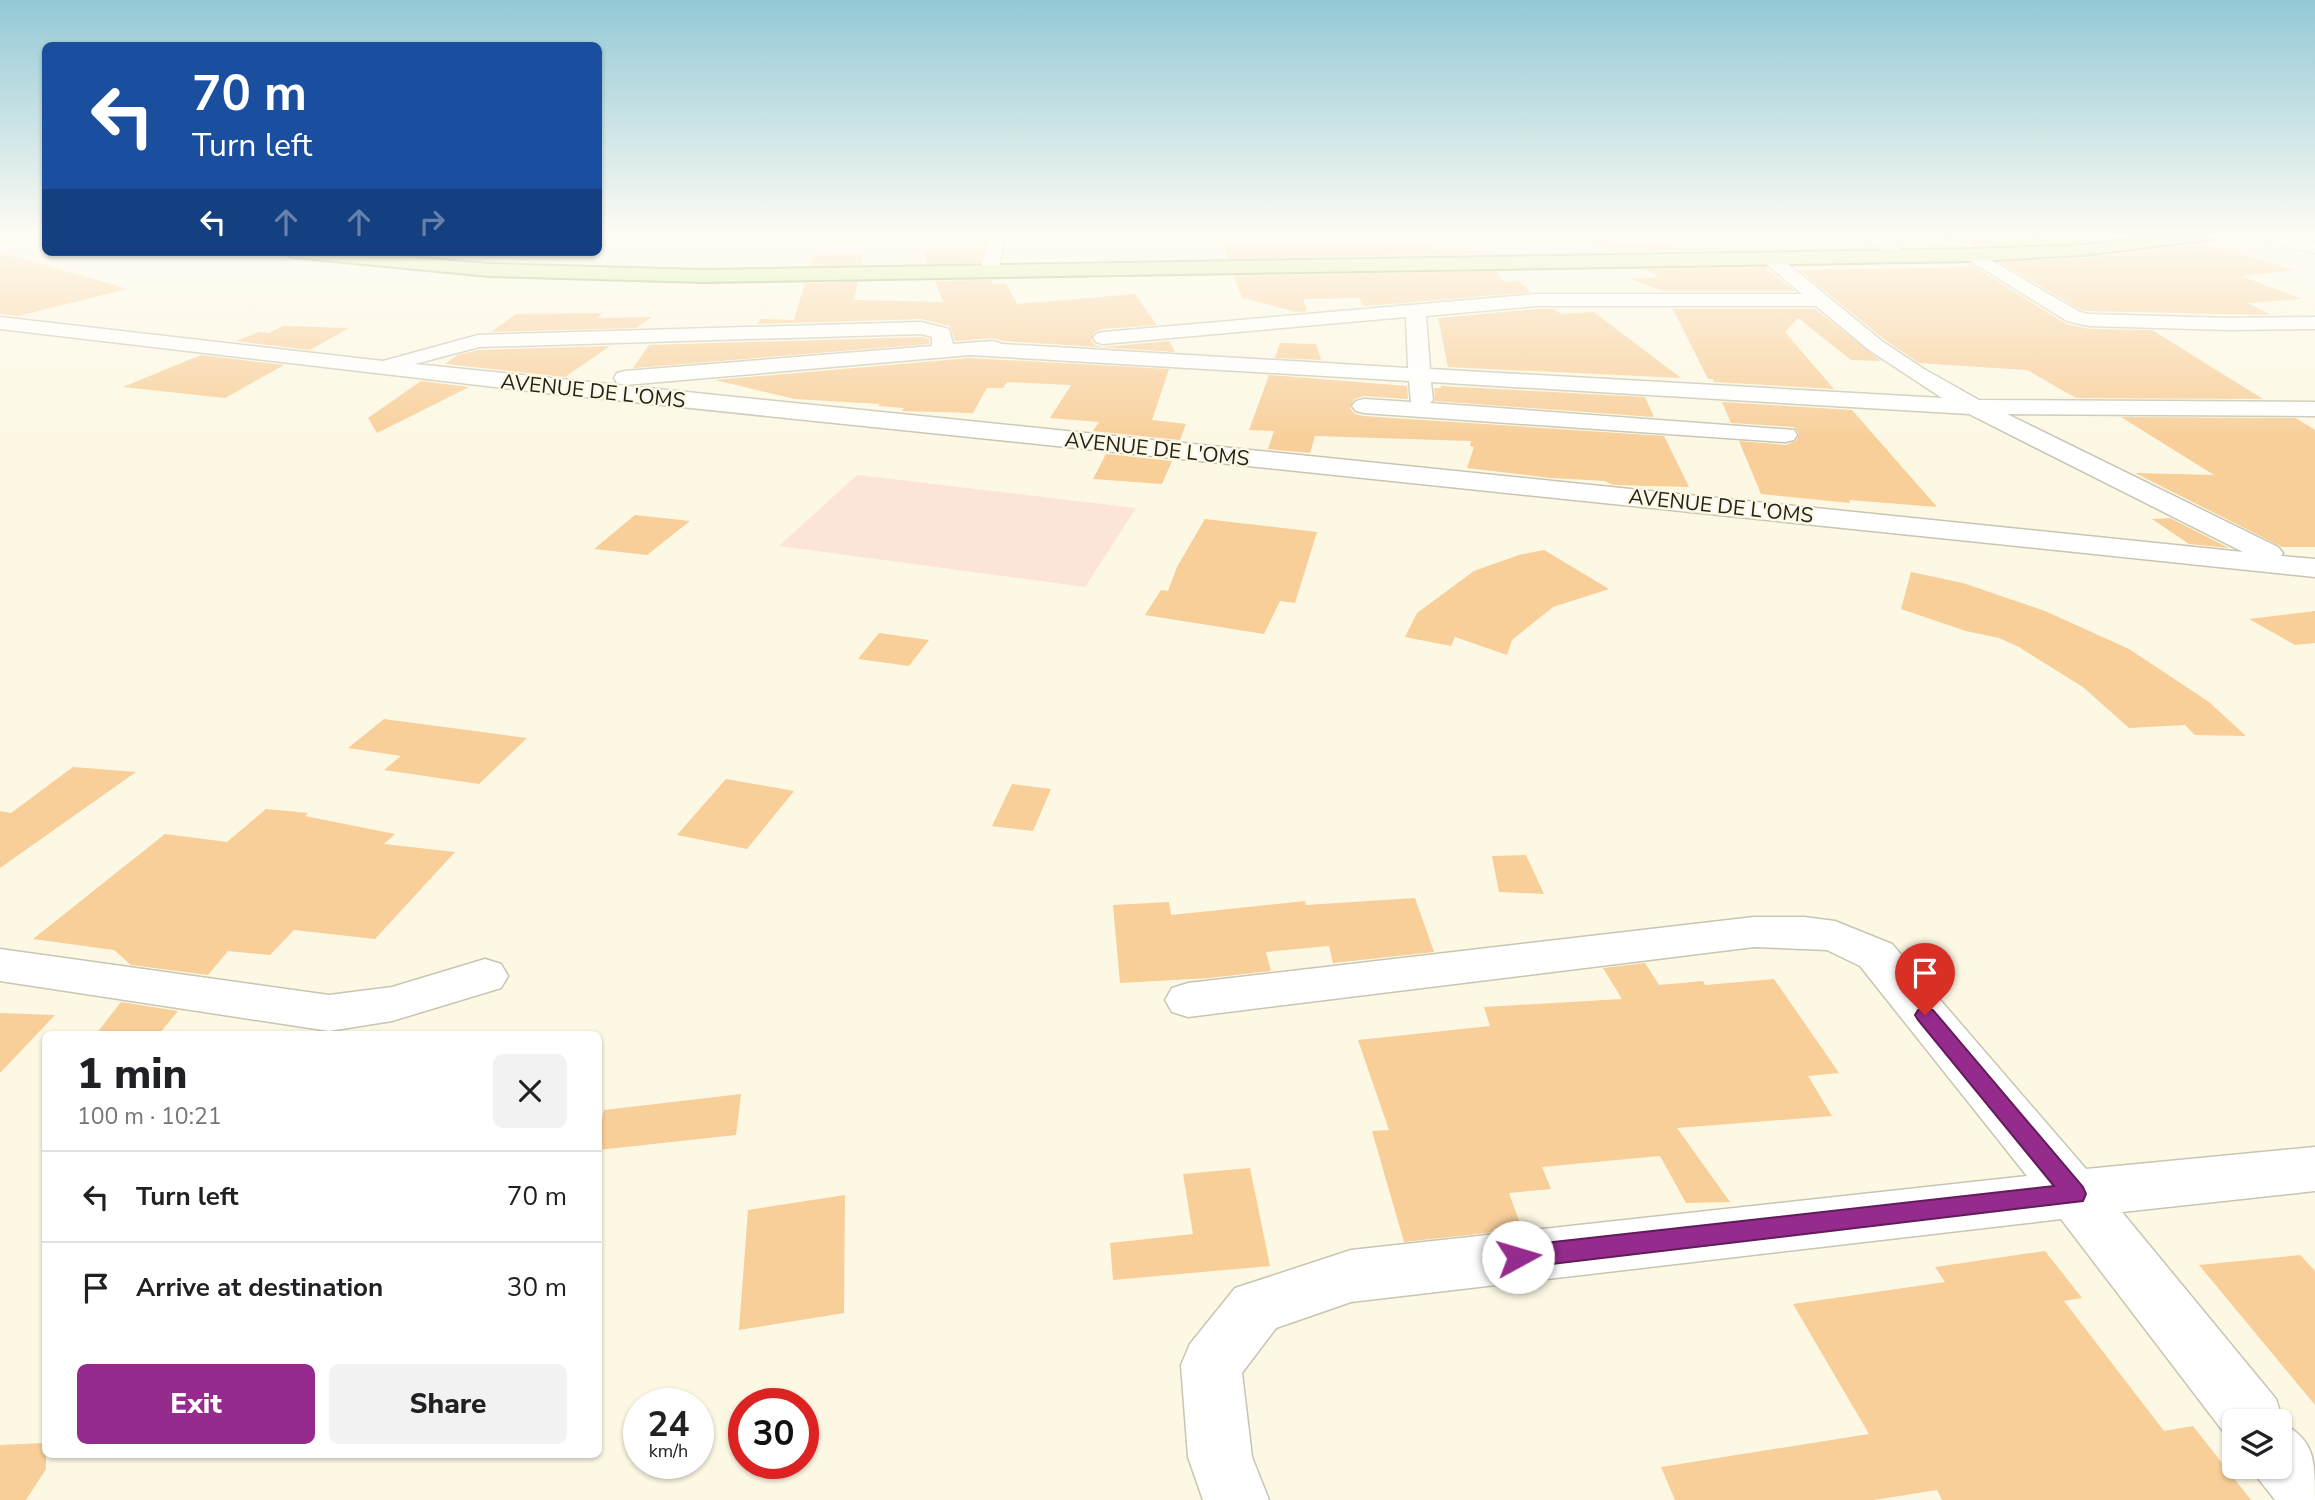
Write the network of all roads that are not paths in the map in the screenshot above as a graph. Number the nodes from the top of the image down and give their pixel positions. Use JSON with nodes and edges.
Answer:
{"nodes":[{"id":1,"x":1488,"y":304,"type":"edge"},
{"id":2,"x":1825,"y":304,"type":"edge"},
{"id":3,"x":2053,"y":304,"type":"edge"},
{"id":4,"x":1416,"y":310,"type":"junction"},
{"id":5,"x":0,"y":323,"type":"edge"},
{"id":6,"x":2315,"y":323,"type":"edge"},
{"id":7,"x":970,"y":349,"type":"junction"},
{"id":8,"x":943,"y":352,"type":"junction"},
{"id":9,"x":378,"y":369,"type":"junction"},
{"id":10,"x":1421,"y":377,"type":"junction"},
{"id":11,"x":537,"y":386,"type":"junction"},
{"id":12,"x":1364,"y":406,"type":"dead end"},
{"id":13,"x":1974,"y":407,"type":"junction"},
{"id":14,"x":1420,"y":410,"type":"junction"},
{"id":15,"x":2315,"y":410,"type":"edge"},
{"id":16,"x":1786,"y":435,"type":"dead end"},
{"id":17,"x":2307,"y":570,"type":"edge"},
{"id":18,"x":0,"y":965,"type":"edge"},
{"id":19,"x":485,"y":976,"type":"dead end"},
{"id":20,"x":1188,"y":1000,"type":"dead end"},
{"id":21,"x":2315,"y":1169,"type":"edge"},
{"id":22,"x":2074,"y":1194,"type":"junction"},
{"id":23,"x":2244,"y":1409,"type":"edge"},
{"id":24,"x":2292,"y":1469,"type":"edge"},
{"id":25,"x":2315,"y":1498,"type":"edge"},
{"id":26,"x":1236,"y":1500,"type":"edge"}],
"edges":[{"from":1,"to":4,"type":"street"},
{"from":2,"to":13,"type":"street"},
{"from":3,"to":6,"type":"street"},
{"from":4,"to":7,"type":"street"},
{"from":4,"to":10,"type":"street"},
{"from":5,"to":9,"type":"street","name":"AVENUE DE L'OMS"},
{"from":7,"to":8,"type":"street"},
{"from":7,"to":10,"type":"street"},
{"from":8,"to":9,"type":"street"},
{"from":8,"to":11,"type":"street"},
{"from":9,"to":11,"type":"street","name":"AVENUE DE L'OMS"},
{"from":10,"to":13,"type":"street"},
{"from":10,"to":14,"type":"street"},
{"from":11,"to":17,"type":"street","name":"AVENUE DE L'OMS"},
{"from":12,"to":14,"type":"street"},
{"from":13,"to":15,"type":"street"},
{"from":13,"to":17,"type":"street"},
{"from":14,"to":16,"type":"street"},
{"from":18,"to":19,"type":"street"},
{"from":20,"to":22,"type":"street"},
{"from":21,"to":22,"type":"street"},
{"from":22,"to":23,"type":"street"},
{"from":22,"to":26,"type":"street"},
{"from":24,"to":25,"type":"street"}]}
